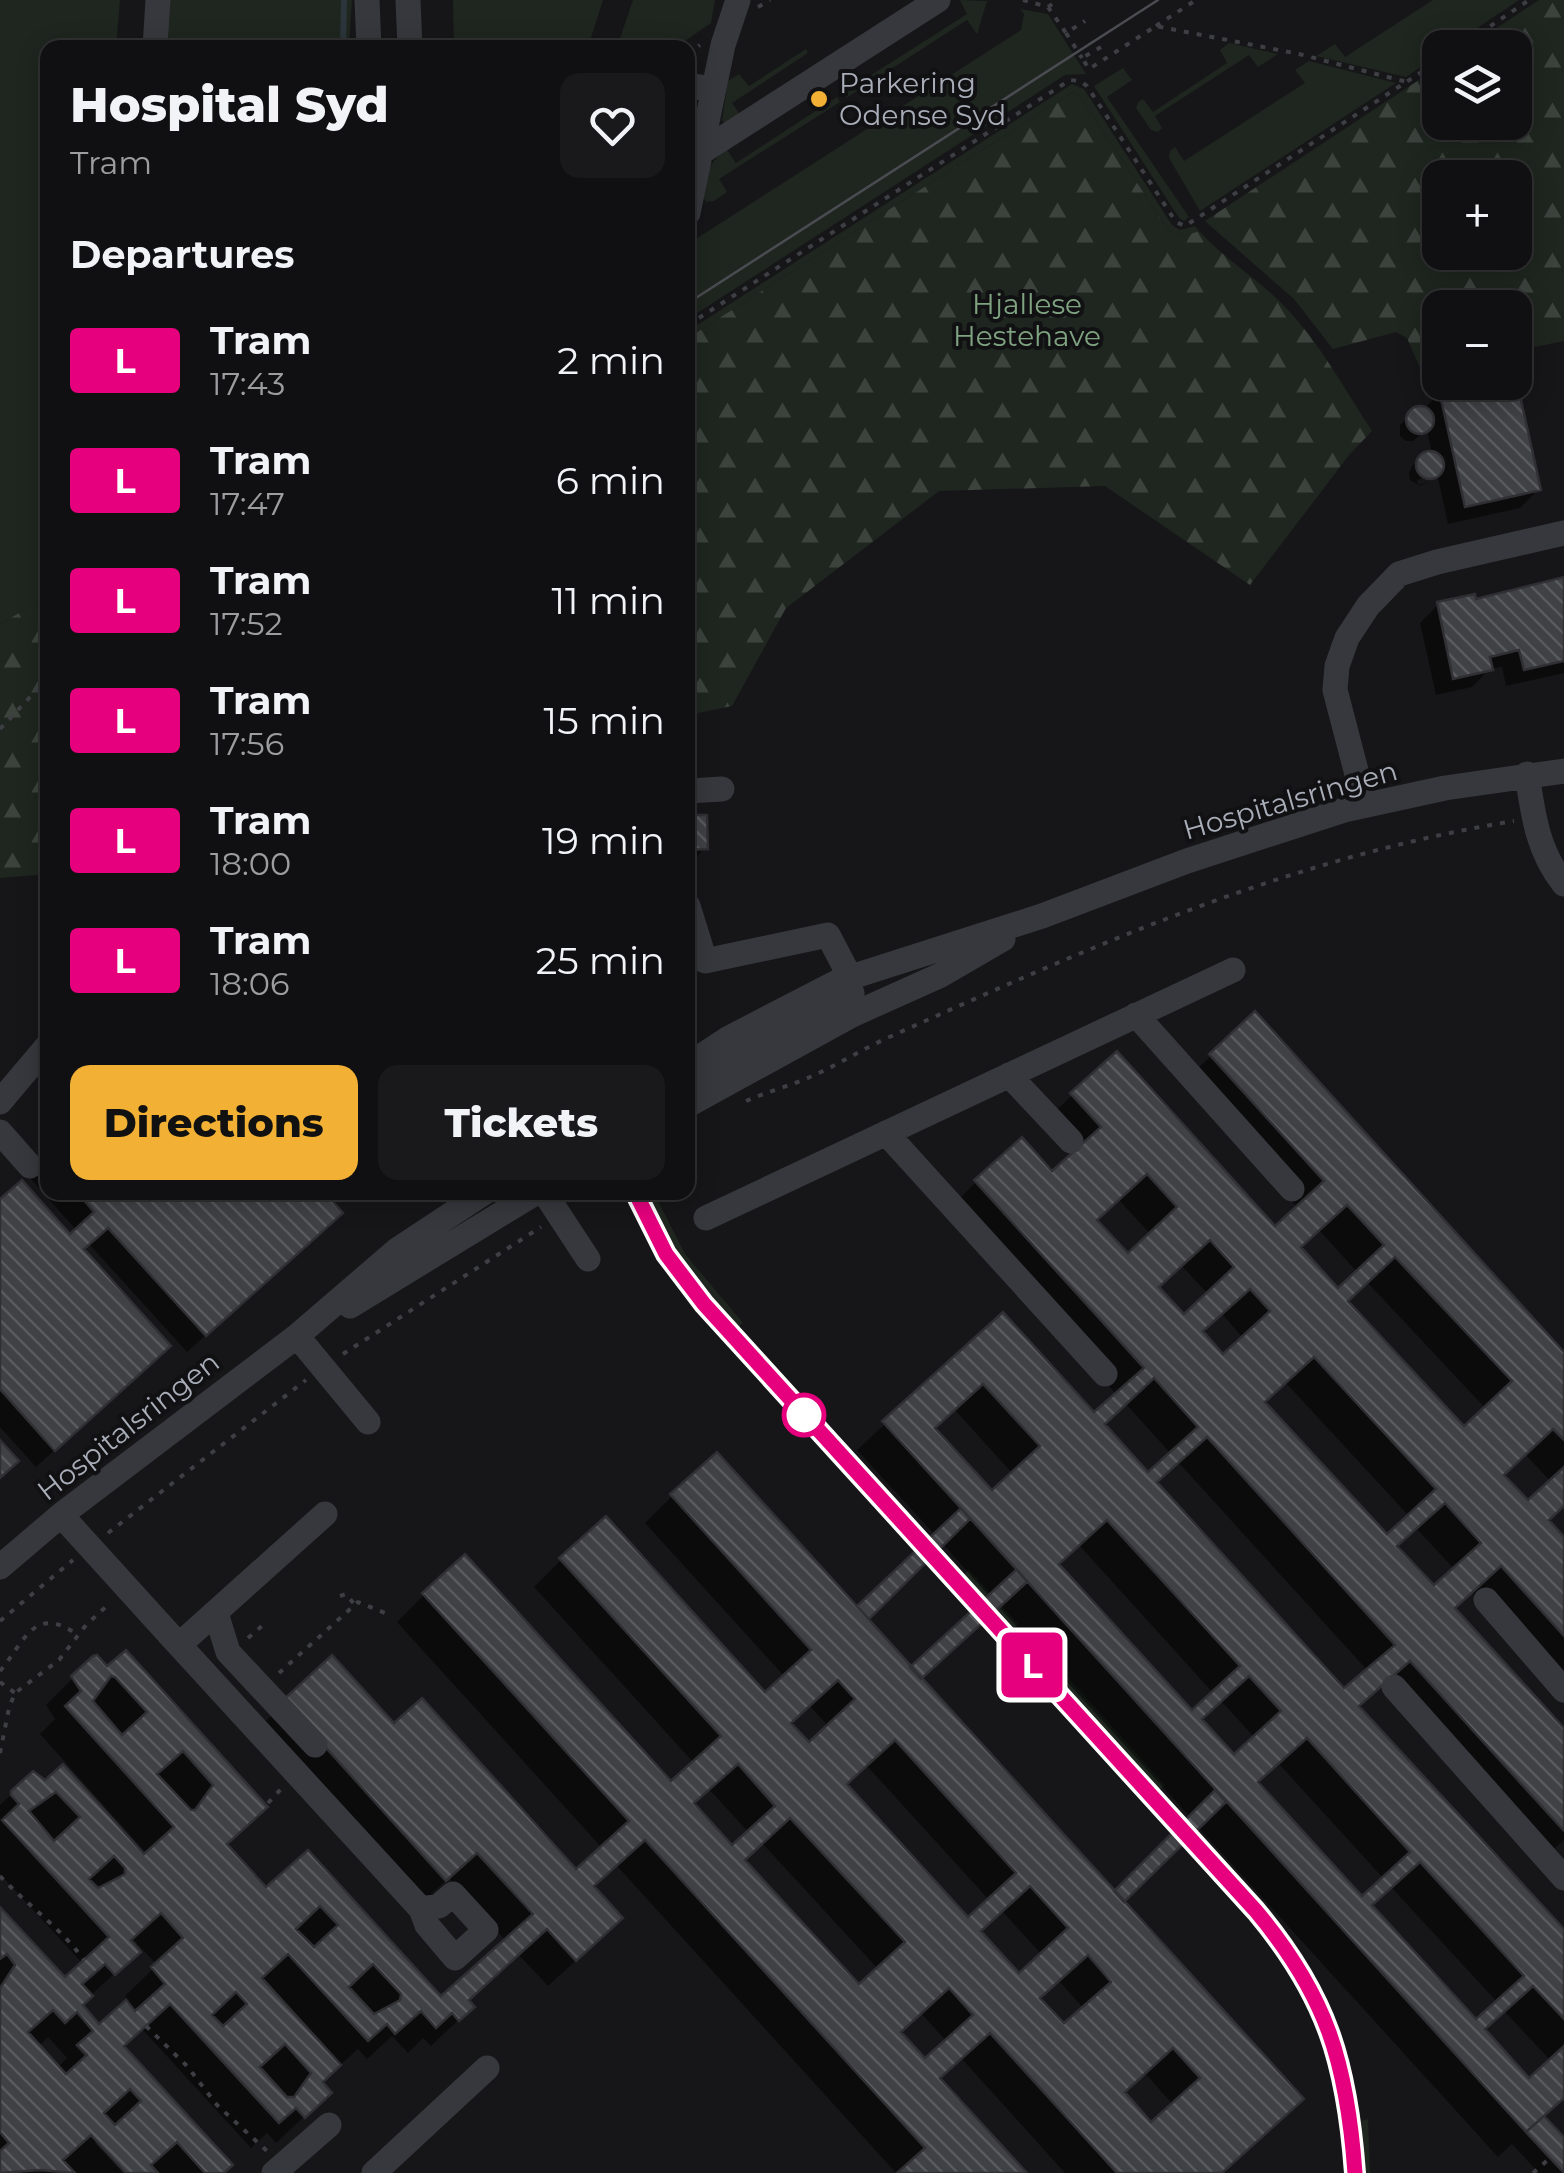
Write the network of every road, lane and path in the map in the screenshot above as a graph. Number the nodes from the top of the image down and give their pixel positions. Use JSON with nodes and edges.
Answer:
{"nodes":[{"id":1,"x":158,"y":0,"type":"edge"},
{"id":2,"x":367,"y":0,"type":"edge"},
{"id":3,"x":408,"y":0,"type":"edge"},
{"id":4,"x":738,"y":0,"type":"edge"},
{"id":5,"x":938,"y":0,"type":"edge"},
{"id":6,"x":1023,"y":0,"type":"edge"},
{"id":7,"x":1058,"y":0,"type":"edge"},
{"id":8,"x":1196,"y":0,"type":"edge"},
{"id":9,"x":1529,"y":0,"type":"edge"},
{"id":10,"x":1048,"y":7,"type":"junction"},
{"id":11,"x":1084,"y":21,"type":"dead end"},
{"id":12,"x":1156,"y":26,"type":"junction"},
{"id":13,"x":1485,"y":30,"type":"edge"},
{"id":14,"x":1066,"y":33,"type":"junction"},
{"id":15,"x":156,"y":40,"type":"edge"},
{"id":16,"x":369,"y":40,"type":"edge"},
{"id":17,"x":410,"y":40,"type":"edge"},
{"id":18,"x":1101,"y":47,"type":"dead end"},
{"id":19,"x":1082,"y":58,"type":"junction"},
{"id":20,"x":1422,"y":72,"type":"edge"},
{"id":21,"x":1407,"y":82,"type":"junction"},
{"id":22,"x":695,"y":86,"type":"edge"},
{"id":23,"x":714,"y":89,"type":"junction"},
{"id":24,"x":703,"y":151,"type":"junction"},
{"id":25,"x":695,"y":184,"type":"edge"},
{"id":26,"x":695,"y":321,"type":"edge"},
{"id":27,"x":1564,"y":533,"type":"edge"},
{"id":28,"x":40,"y":687,"type":"edge"},
{"id":29,"x":0,"y":730,"type":"edge"},
{"id":30,"x":1564,"y":772,"type":"edge"},
{"id":31,"x":1527,"y":774,"type":"junction"},
{"id":32,"x":722,"y":788,"type":"dead end"},
{"id":33,"x":695,"y":790,"type":"edge"},
{"id":34,"x":1365,"y":805,"type":"junction"},
{"id":35,"x":1533,"y":818,"type":"junction"},
{"id":36,"x":1564,"y":884,"type":"edge"},
{"id":37,"x":1042,"y":916,"type":"junction"},
{"id":38,"x":695,"y":928,"type":"edge"},
{"id":39,"x":931,"y":950,"type":"junction"},
{"id":40,"x":1233,"y":970,"type":"dead end"},
{"id":41,"x":850,"y":977,"type":"junction"},
{"id":42,"x":1136,"y":1015,"type":"junction"},
{"id":43,"x":40,"y":1055,"type":"edge"},
{"id":44,"x":695,"y":1060,"type":"edge"},
{"id":45,"x":1009,"y":1075,"type":"junction"},
{"id":46,"x":695,"y":1081,"type":"edge"},
{"id":47,"x":695,"y":1100,"type":"edge"},
{"id":48,"x":0,"y":1102,"type":"edge"},
{"id":49,"x":744,"y":1102,"type":"dead end"},
{"id":50,"x":0,"y":1132,"type":"edge"},
{"id":51,"x":886,"y":1133,"type":"junction"},
{"id":52,"x":1070,"y":1142,"type":"dead end"},
{"id":53,"x":30,"y":1166,"type":"dead end"},
{"id":54,"x":1292,"y":1189,"type":"dead end"},
{"id":55,"x":473,"y":1200,"type":"edge"},
{"id":56,"x":505,"y":1200,"type":"edge"},
{"id":57,"x":545,"y":1200,"type":"edge"},
{"id":58,"x":546,"y":1200,"type":"edge"},
{"id":59,"x":548,"y":1200,"type":"edge"},
{"id":60,"x":706,"y":1218,"type":"dead end"},
{"id":61,"x":442,"y":1252,"type":"junction"},
{"id":62,"x":588,"y":1258,"type":"dead end"},
{"id":63,"x":297,"y":1336,"type":"junction"},
{"id":64,"x":322,"y":1368,"type":"junction"},
{"id":65,"x":1105,"y":1374,"type":"dead end"},
{"id":66,"x":368,"y":1422,"type":"dead end"},
{"id":67,"x":325,"y":1514,"type":"dead end"},
{"id":68,"x":61,"y":1515,"type":"junction"},
{"id":69,"x":91,"y":1546,"type":"junction"},
{"id":70,"x":0,"y":1568,"type":"edge"},
{"id":71,"x":340,"y":1596,"type":"dead end"},
{"id":72,"x":1486,"y":1600,"type":"dead end"},
{"id":73,"x":110,"y":1602,"type":"dead end"},
{"id":74,"x":355,"y":1605,"type":"junction"},
{"id":75,"x":216,"y":1613,"type":"junction"},
{"id":76,"x":385,"y":1613,"type":"dead end"},
{"id":77,"x":0,"y":1622,"type":"edge"},
{"id":78,"x":263,"y":1625,"type":"dead end"},
{"id":79,"x":79,"y":1636,"type":"junction"},
{"id":80,"x":179,"y":1645,"type":"junction"},
{"id":81,"x":230,"y":1654,"type":"junction"},
{"id":82,"x":289,"y":1654,"type":"dead end"},
{"id":83,"x":294,"y":1660,"type":"junction"},
{"id":84,"x":0,"y":1671,"type":"edge"},
{"id":85,"x":273,"y":1679,"type":"dead end"},
{"id":86,"x":0,"y":1682,"type":"edge"},
{"id":87,"x":1394,"y":1687,"type":"dead end"},
{"id":88,"x":1564,"y":1690,"type":"edge"},
{"id":89,"x":15,"y":1693,"type":"junction"},
{"id":90,"x":315,"y":1746,"type":"dead end"},
{"id":91,"x":0,"y":1753,"type":"edge"},
{"id":92,"x":0,"y":1876,"type":"edge"},
{"id":93,"x":1564,"y":1878,"type":"edge"},
{"id":94,"x":421,"y":1908,"type":"dead end"},
{"id":95,"x":84,"y":1960,"type":"dead end"},
{"id":96,"x":146,"y":2026,"type":"dead end"},
{"id":97,"x":487,"y":2068,"type":"dead end"},
{"id":98,"x":329,"y":2125,"type":"dead end"},
{"id":99,"x":1550,"y":2158,"type":"dead end"},
{"id":100,"x":278,"y":2170,"type":"edge"},
{"id":101,"x":374,"y":2173,"type":"edge"},
{"id":102,"x":1533,"y":2173,"type":"edge"}],
"edges":[{"from":1,"to":15,"type":"street"},
{"from":2,"to":16,"type":"street"},
{"from":3,"to":17,"type":"street"},
{"from":4,"to":23,"type":"street"},
{"from":5,"to":24,"type":"street"},
{"from":6,"to":10,"type":"path"},
{"from":7,"to":10,"type":"path"},
{"from":8,"to":12,"type":"path"},
{"from":9,"to":13,"type":"path"},
{"from":10,"to":14,"type":"path"},
{"from":11,"to":14,"type":"path"},
{"from":12,"to":19,"type":"path"},
{"from":12,"to":21,"type":"path"},
{"from":14,"to":19,"type":"path"},
{"from":18,"to":19,"type":"path"},
{"from":20,"to":21,"type":"path"},
{"from":21,"to":26,"type":"path"},
{"from":22,"to":23,"type":"street"},
{"from":23,"to":24,"type":"street"},
{"from":24,"to":25,"type":"street"},
{"from":27,"to":34,"type":"street"},
{"from":28,"to":29,"type":"path"},
{"from":30,"to":31,"type":"street","name":"Hospitalsringen"},
{"from":31,"to":34,"type":"street","name":"Hospitalsringen"},
{"from":31,"to":35,"type":"street"},
{"from":32,"to":33,"type":"street"},
{"from":34,"to":37,"type":"street","name":"Hospitalsringen"},
{"from":35,"to":36,"type":"street"},
{"from":35,"to":49,"type":"path"},
{"from":37,"to":39,"type":"street","name":"Hospitalsringen"},
{"from":37,"to":47,"type":"street","name":"Hospitalsringen"},
{"from":38,"to":41,"type":"street"},
{"from":39,"to":41,"type":"street","name":"Hospitalsringen"},
{"from":39,"to":46,"type":"street"},
{"from":40,"to":42,"type":"street"},
{"from":41,"to":44,"type":"street","name":"Hospitalsringen"},
{"from":42,"to":45,"type":"street"},
{"from":42,"to":54,"type":"street"},
{"from":43,"to":48,"type":"street"},
{"from":45,"to":51,"type":"street"},
{"from":45,"to":52,"type":"street"},
{"from":50,"to":53,"type":"street"},
{"from":51,"to":60,"type":"street"},
{"from":51,"to":65,"type":"street"},
{"from":55,"to":63,"type":"street","name":"Hospitalsringen"},
{"from":56,"to":61,"type":"street"},
{"from":57,"to":61,"type":"street","name":"Hospitalsringen"},
{"from":58,"to":64,"type":"path"},
{"from":59,"to":62,"type":"street"},
{"from":61,"to":63,"type":"street","name":"Hospitalsringen"},
{"from":63,"to":64,"type":"street"},
{"from":63,"to":68,"type":"street","name":"Hospitalsringen"},
{"from":64,"to":66,"type":"street"},
{"from":64,"to":69,"type":"path"},
{"from":67,"to":75,"type":"street"},
{"from":68,"to":69,"type":"street"},
{"from":68,"to":70,"type":"street","name":"Hospitalsringen"},
{"from":69,"to":77,"type":"path"},
{"from":69,"to":80,"type":"street"},
{"from":71,"to":74,"type":"path"},
{"from":72,"to":88,"type":"street"},
{"from":73,"to":79,"type":"path"},
{"from":74,"to":76,"type":"path"},
{"from":74,"to":83,"type":"path"},
{"from":75,"to":80,"type":"street"},
{"from":75,"to":81,"type":"street"},
{"from":78,"to":81,"type":"path"},
{"from":79,"to":84,"type":"path"},
{"from":79,"to":89,"type":"path"},
{"from":80,"to":94,"type":"street"},
{"from":81,"to":90,"type":"street"},
{"from":82,"to":83,"type":"path"},
{"from":83,"to":85,"type":"path"},
{"from":86,"to":89,"type":"path"},
{"from":87,"to":93,"type":"street"},
{"from":89,"to":91,"type":"path"},
{"from":92,"to":95,"type":"path"},
{"from":96,"to":100,"type":"path"},
{"from":97,"to":101,"type":"street"},
{"from":98,"to":100,"type":"street"},
{"from":99,"to":102,"type":"path"}]}
